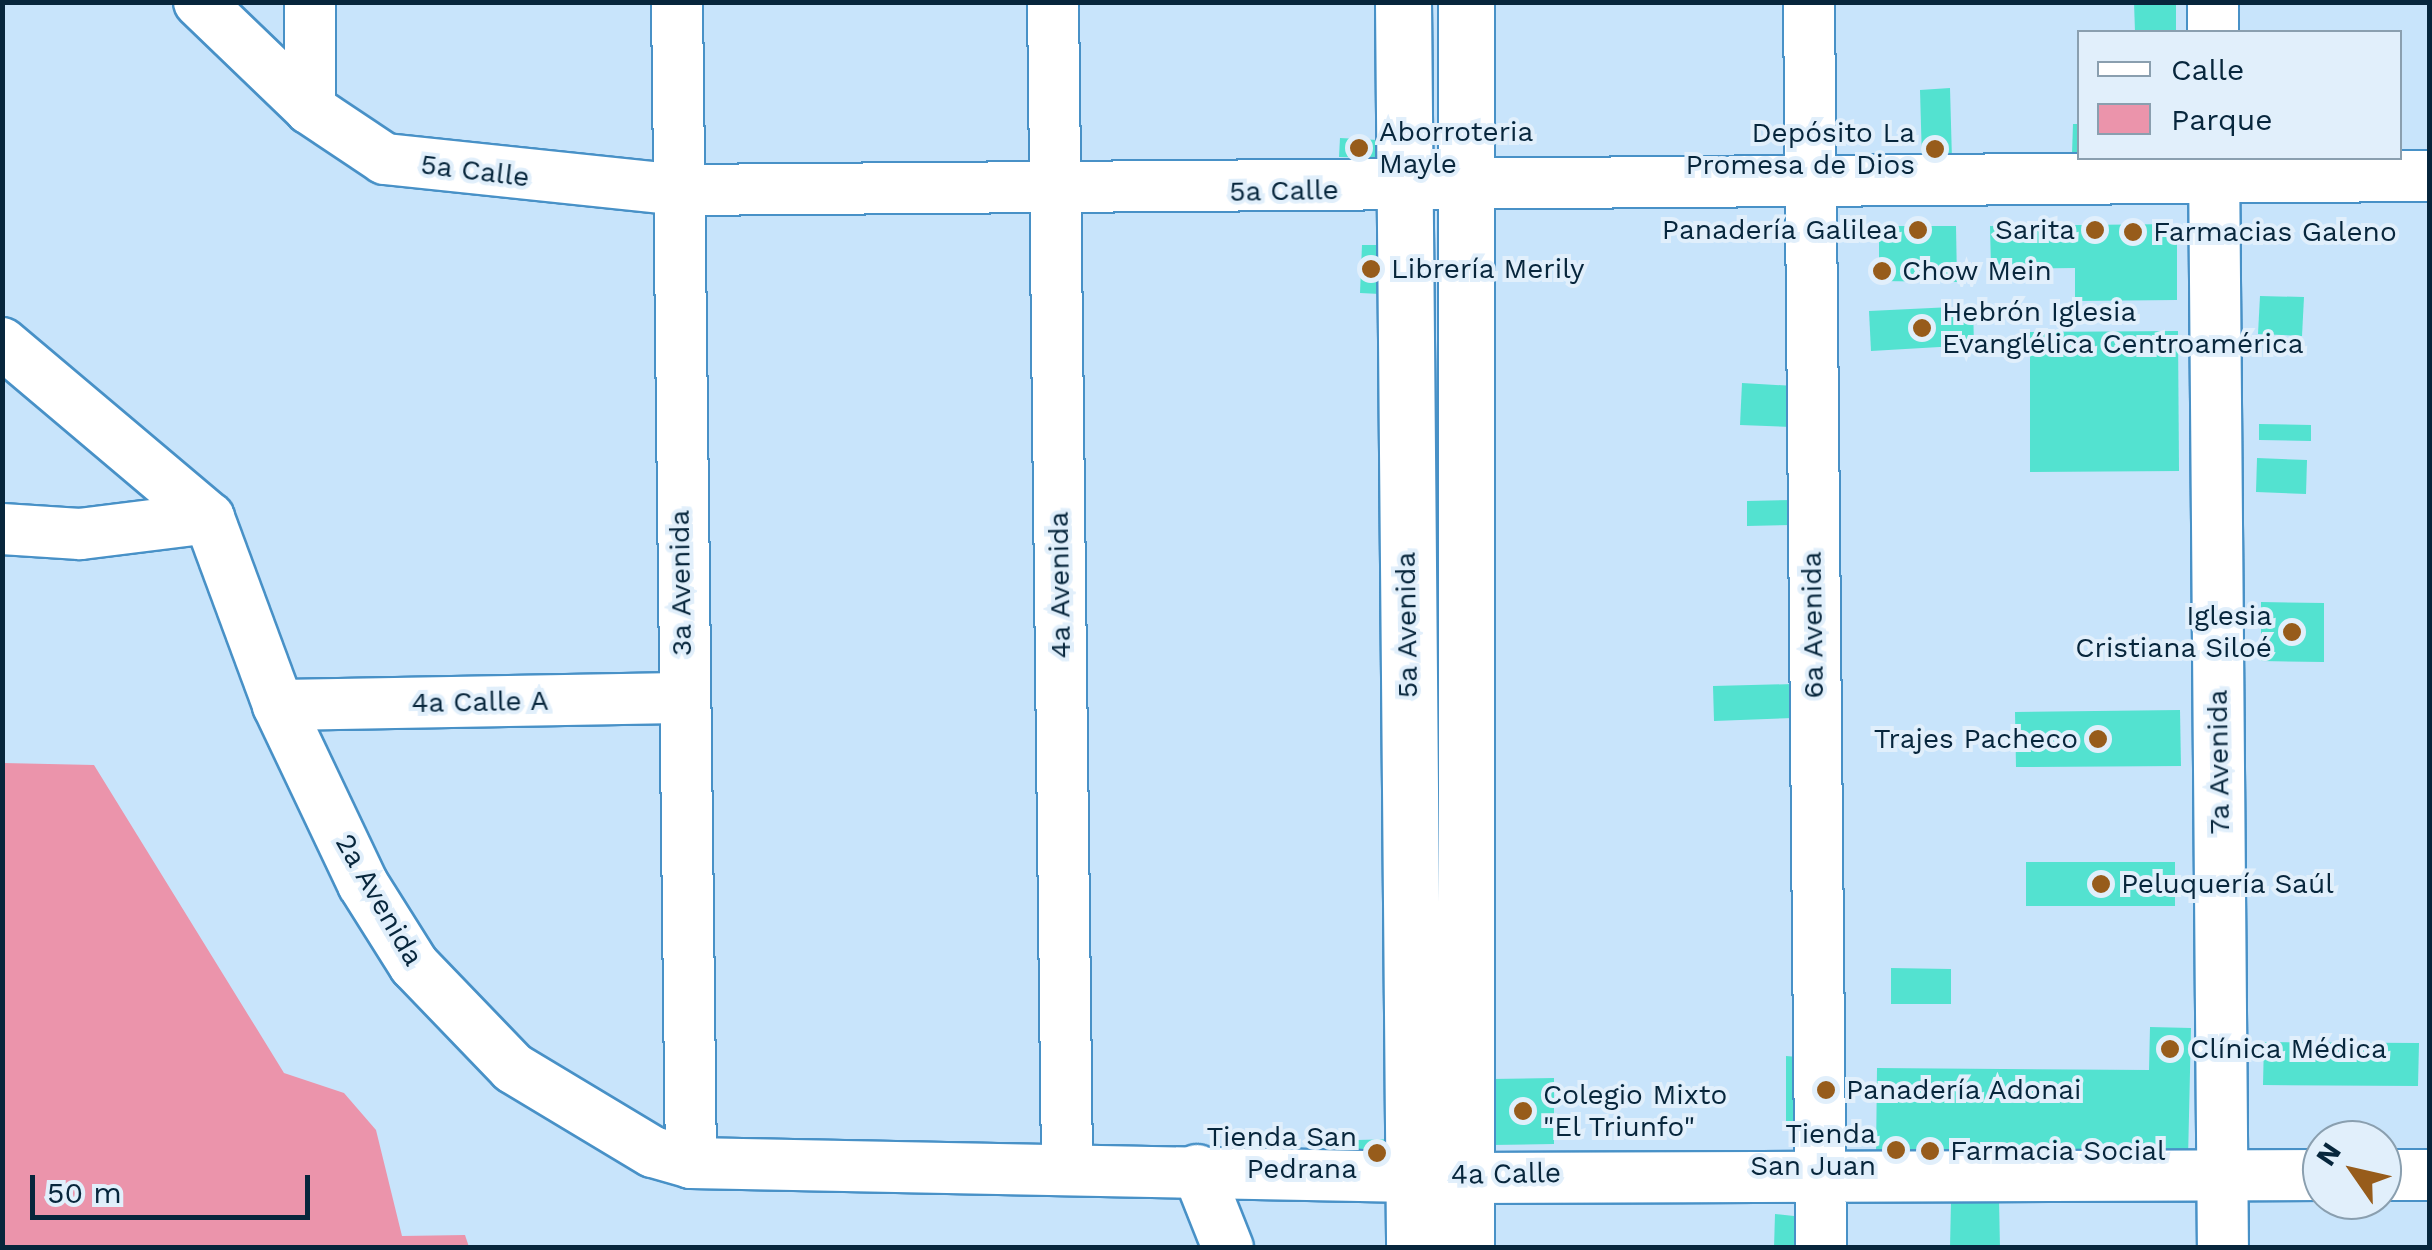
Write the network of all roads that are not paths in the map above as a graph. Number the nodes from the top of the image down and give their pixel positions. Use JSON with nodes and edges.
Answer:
{"nodes":[{"id":1,"x":199,"y":2,"type":"edge"},
{"id":2,"x":310,"y":2,"type":"edge"},
{"id":3,"x":677,"y":2,"type":"edge"},
{"id":4,"x":1053,"y":2,"type":"edge"},
{"id":5,"x":1402,"y":2,"type":"edge"},
{"id":6,"x":1466,"y":2,"type":"edge"},
{"id":7,"x":1809,"y":2,"type":"edge"},
{"id":8,"x":2213,"y":2,"type":"edge"},
{"id":9,"x":2213,"y":30,"type":"edge"},
{"id":10,"x":310,"y":109,"type":"junction"},
{"id":11,"x":2214,"y":168,"type":"edge"},
{"id":12,"x":2430,"y":176,"type":"edge"},
{"id":13,"x":1808,"y":183,"type":"junction"},
{"id":14,"x":1468,"y":188,"type":"junction"},
{"id":15,"x":678,"y":190,"type":"junction"},
{"id":16,"x":1403,"y":190,"type":"junction"},
{"id":17,"x":1055,"y":194,"type":"junction"},
{"id":18,"x":2,"y":343,"type":"edge"},
{"id":19,"x":209,"y":518,"type":"junction"},
{"id":20,"x":2,"y":529,"type":"edge"},
{"id":21,"x":682,"y":698,"type":"junction"},
{"id":22,"x":278,"y":705,"type":"junction"},
{"id":23,"x":691,"y":1163,"type":"junction"},
{"id":24,"x":1068,"y":1168,"type":"junction"},
{"id":25,"x":1197,"y":1170,"type":"junction"},
{"id":26,"x":1820,"y":1174,"type":"junction"},
{"id":27,"x":2223,"y":1175,"type":"junction"},
{"id":28,"x":2302,"y":1175,"type":"edge"},
{"id":29,"x":2402,"y":1175,"type":"edge"},
{"id":30,"x":2430,"y":1175,"type":"edge"},
{"id":31,"x":1439,"y":1176,"type":"junction"},
{"id":32,"x":1228,"y":1248,"type":"edge"},
{"id":33,"x":1414,"y":1248,"type":"edge"},
{"id":34,"x":1466,"y":1248,"type":"edge"},
{"id":35,"x":1821,"y":1248,"type":"edge"},
{"id":36,"x":2224,"y":1248,"type":"edge"}],
"edges":[{"from":1,"to":10,"type":"street","name":"5a Calle"},
{"from":2,"to":10,"type":"street"},
{"from":3,"to":15,"type":"street","name":"3a Avenida"},
{"from":4,"to":17,"type":"street","name":"4a Avenida"},
{"from":5,"to":16,"type":"main road","name":"5a Avenida"},
{"from":6,"to":14,"type":"main road","name":"5a Avenida"},
{"from":7,"to":13,"type":"street","name":"6a Avenida"},
{"from":8,"to":9,"type":"street"},
{"from":10,"to":15,"type":"street","name":"5a Calle"},
{"from":11,"to":12,"type":"street","name":"5a Calle"},
{"from":11,"to":13,"type":"street","name":"5a Calle"},
{"from":11,"to":27,"type":"street","name":"7a Avenida"},
{"from":13,"to":14,"type":"street","name":"5a Calle"},
{"from":13,"to":26,"type":"street","name":"6a Avenida"},
{"from":14,"to":16,"type":"street","name":"5a Calle"},
{"from":14,"to":31,"type":"main road","name":"5a Avenida"},
{"from":15,"to":17,"type":"street","name":"5a Calle"},
{"from":15,"to":21,"type":"street","name":"3a Avenida"},
{"from":16,"to":17,"type":"street","name":"5a Calle"},
{"from":16,"to":31,"type":"main road","name":"5a Avenida"},
{"from":17,"to":24,"type":"street","name":"4a Avenida"},
{"from":18,"to":19,"type":"street"},
{"from":19,"to":20,"type":"street"},
{"from":19,"to":22,"type":"street","name":"2a Avenida"},
{"from":21,"to":22,"type":"street","name":"4a Calle A"},
{"from":21,"to":23,"type":"street","name":"3a Avenida"},
{"from":22,"to":23,"type":"street","name":"2a Avenida"},
{"from":23,"to":24,"type":"street","name":"4a Calle"},
{"from":24,"to":25,"type":"street","name":"4a Calle"},
{"from":25,"to":31,"type":"street","name":"4a Calle"},
{"from":25,"to":32,"type":"street"},
{"from":26,"to":27,"type":"street","name":"4a Calle"},
{"from":26,"to":31,"type":"street","name":"4a Calle"},
{"from":26,"to":35,"type":"street","name":"6a Avenida"},
{"from":27,"to":28,"type":"street","name":"4a Calle"},
{"from":27,"to":36,"type":"street","name":"7a Avenida"},
{"from":29,"to":30,"type":"street"},
{"from":31,"to":33,"type":"main road","name":"5a Avenida"},
{"from":31,"to":34,"type":"main road","name":"5a Avenida"}]}
